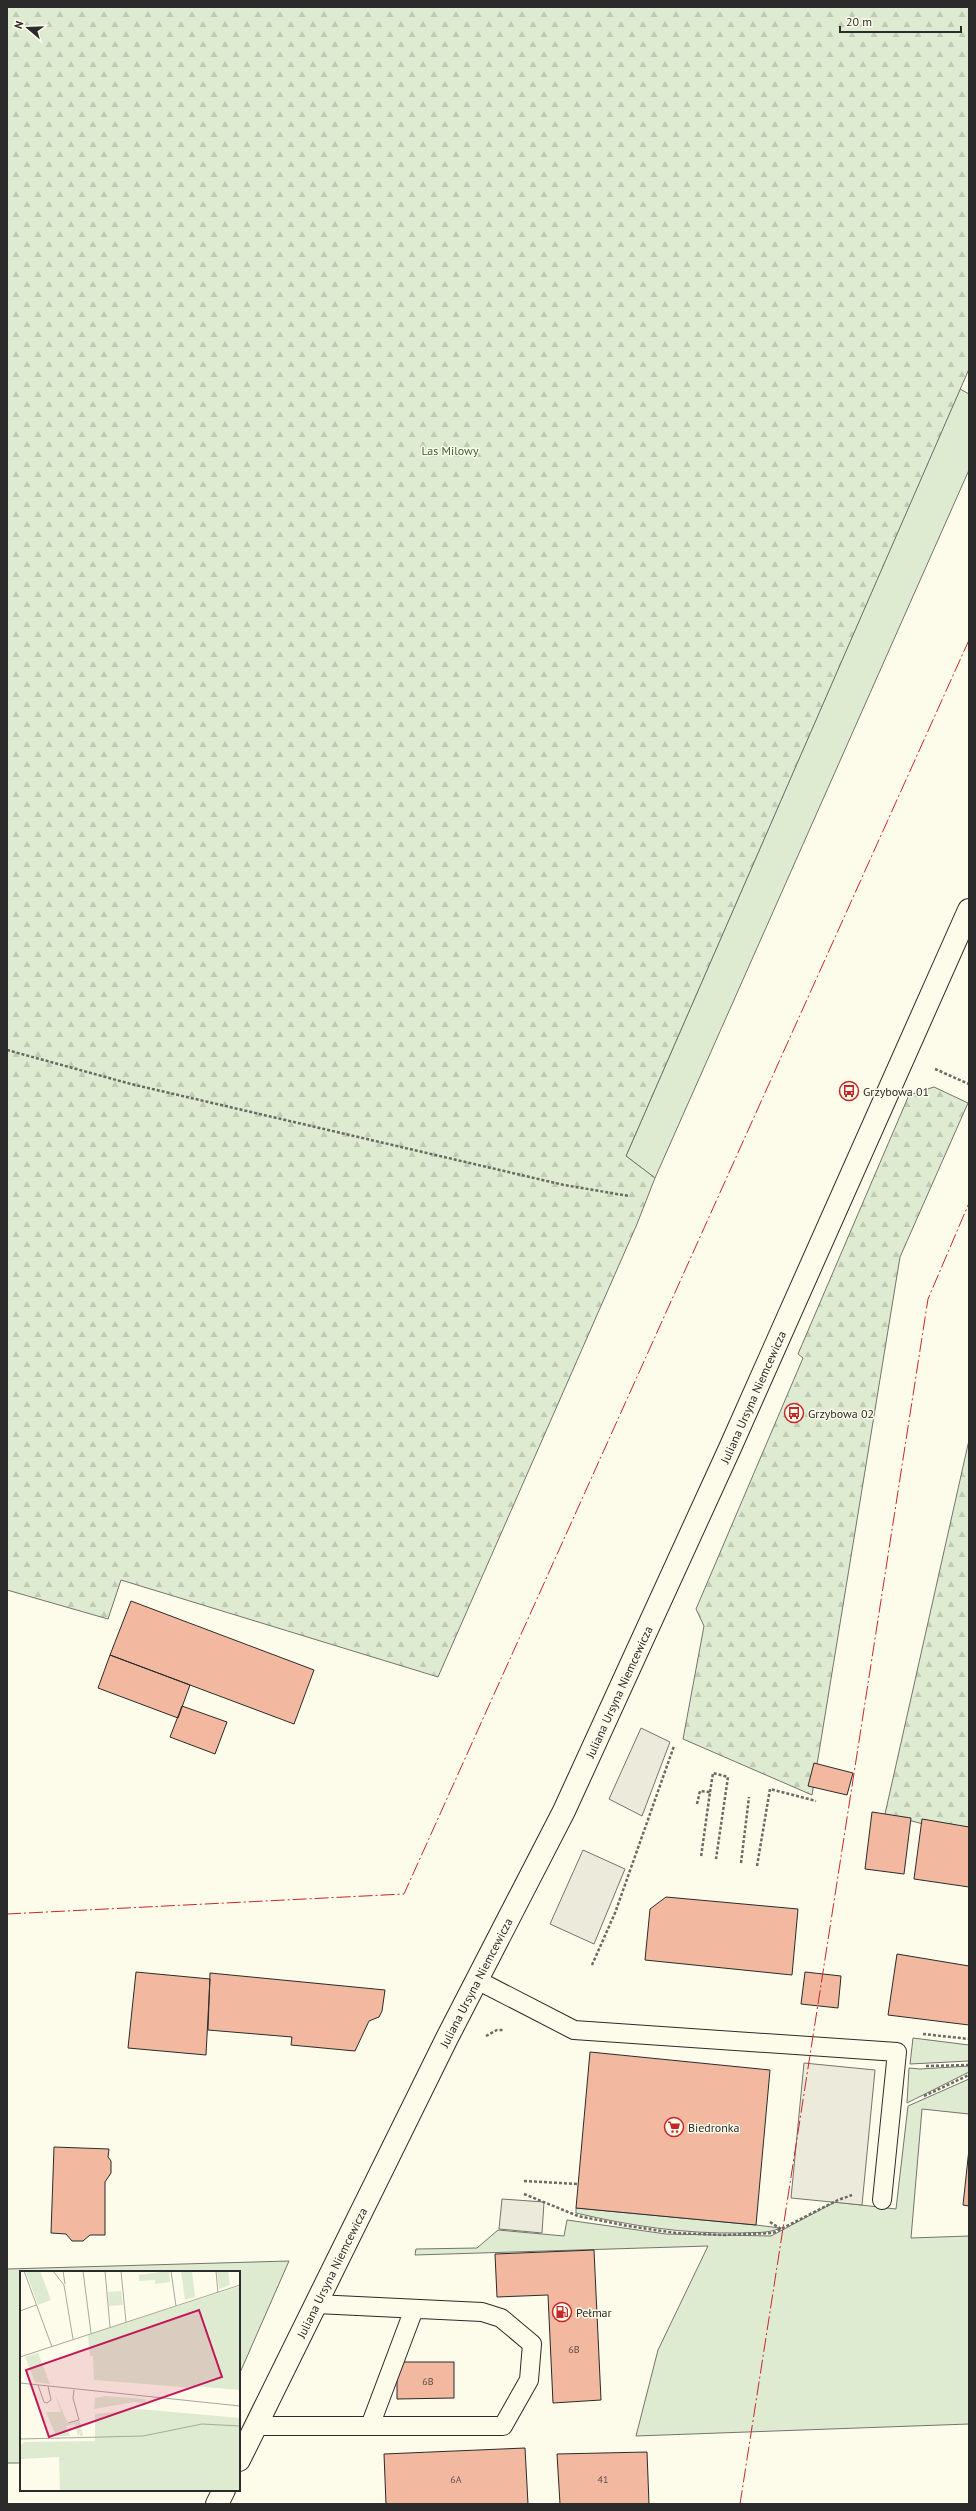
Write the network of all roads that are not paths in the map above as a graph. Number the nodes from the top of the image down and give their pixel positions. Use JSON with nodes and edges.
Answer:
{"nodes":[{"id":1,"x":969,"y":910,"type":"edge"},
{"id":2,"x":477,"y":1980,"type":"junction"},
{"id":3,"x":882,"y":2193,"type":"road end"},
{"id":4,"x":316,"y":2304,"type":"junction"},
{"id":5,"x":414,"y":2309,"type":"junction"},
{"id":6,"x":256,"y":2426,"type":"junction"},
{"id":7,"x":370,"y":2426,"type":"junction"},
{"id":8,"x":240,"y":2458,"type":"edge"},
{"id":9,"x":224,"y":2491,"type":"edge"},
{"id":10,"x":217,"y":2504,"type":"edge"}],
"edges":[{"from":1,"to":2,"type":"street","name":"Juliana Ursyna Niemcewicza"},
{"from":2,"to":3,"type":"lane"},
{"from":2,"to":4,"type":"street","name":"Juliana Ursyna Niemcewicza"},
{"from":4,"to":5,"type":"lane"},
{"from":4,"to":6,"type":"street","name":"Juliana Ursyna Niemcewicza"},
{"from":5,"to":7,"type":"lane"},
{"from":5,"to":7,"type":"lane"},
{"from":6,"to":7,"type":"lane"},
{"from":6,"to":8,"type":"street","name":"Juliana Ursyna Niemcewicza"},
{"from":9,"to":10,"type":"street"}]}
